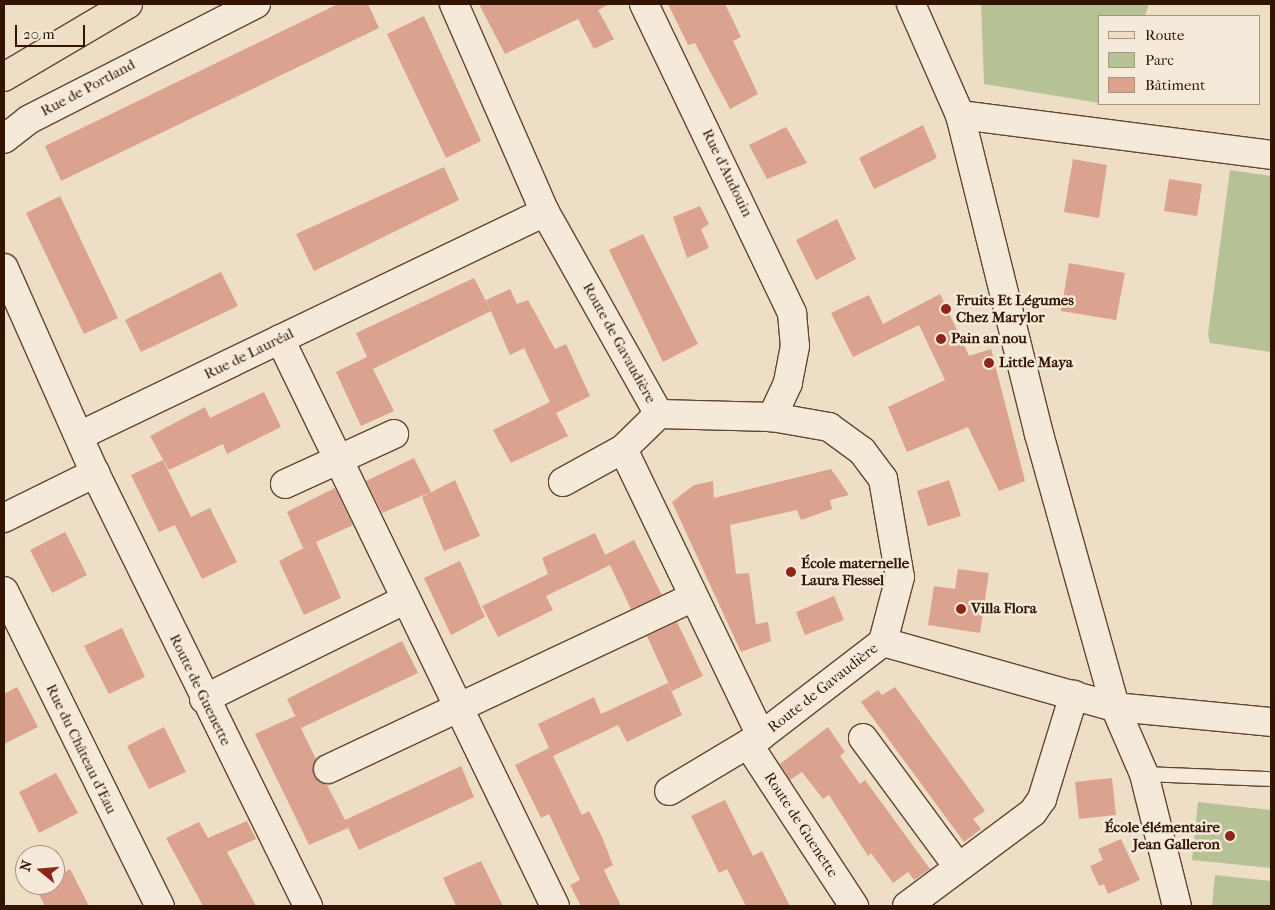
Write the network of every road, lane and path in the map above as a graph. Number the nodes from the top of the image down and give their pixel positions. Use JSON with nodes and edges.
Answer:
{"nodes":[{"id":1,"x":128,"y":4,"type":"edge"},
{"id":2,"x":256,"y":4,"type":"edge"},
{"id":3,"x":454,"y":4,"type":"edge"},
{"id":4,"x":644,"y":4,"type":"edge"},
{"id":5,"x":911,"y":4,"type":"edge"},
{"id":6,"x":4,"y":77,"type":"edge"},
{"id":7,"x":960,"y":116,"type":"junction"},
{"id":8,"x":4,"y":139,"type":"edge"},
{"id":9,"x":1271,"y":155,"type":"edge"},
{"id":10,"x":544,"y":212,"type":"junction"},
{"id":11,"x":4,"y":268,"type":"edge"},
{"id":12,"x":280,"y":339,"type":"junction"},
{"id":13,"x":659,"y":414,"type":"junction"},
{"id":14,"x":772,"y":416,"type":"junction"},
{"id":15,"x":394,"y":434,"type":"dead end"},
{"id":16,"x":81,"y":435,"type":"junction"},
{"id":17,"x":623,"y":449,"type":"junction"},
{"id":18,"x":336,"y":458,"type":"junction"},
{"id":19,"x":95,"y":473,"type":"junction"},
{"id":20,"x":563,"y":482,"type":"dead end"},
{"id":21,"x":285,"y":484,"type":"dead end"},
{"id":22,"x":4,"y":518,"type":"edge"},
{"id":23,"x":4,"y":591,"type":"edge"},
{"id":24,"x":694,"y":597,"type":"junction"},
{"id":25,"x":404,"y":600,"type":"junction"},
{"id":26,"x":883,"y":642,"type":"junction"},
{"id":27,"x":1074,"y":695,"type":"junction"},
{"id":28,"x":204,"y":699,"type":"junction"},
{"id":29,"x":1115,"y":707,"type":"junction"},
{"id":30,"x":460,"y":709,"type":"junction"},
{"id":31,"x":1271,"y":722,"type":"edge"},
{"id":32,"x":863,"y":738,"type":"dead end"},
{"id":33,"x":755,"y":740,"type":"junction"},
{"id":34,"x":328,"y":769,"type":"dead end"},
{"id":35,"x":1144,"y":774,"type":"junction"},
{"id":36,"x":1271,"y":779,"type":"edge"},
{"id":37,"x":669,"y":791,"type":"dead end"},
{"id":38,"x":958,"y":867,"type":"junction"},
{"id":39,"x":160,"y":906,"type":"edge"},
{"id":40,"x":308,"y":906,"type":"edge"},
{"id":41,"x":555,"y":906,"type":"edge"},
{"id":42,"x":854,"y":906,"type":"edge"},
{"id":43,"x":907,"y":906,"type":"edge"},
{"id":44,"x":1177,"y":906,"type":"edge"}],
"edges":[{"from":1,"to":6,"type":"main road"},
{"from":2,"to":8,"type":"street","name":"Rue de Portland"},
{"from":3,"to":10,"type":"street","name":"Route de Gavaudière"},
{"from":4,"to":14,"type":"street","name":"Rue d'Audouin"},
{"from":5,"to":7,"type":"street"},
{"from":7,"to":9,"type":"street"},
{"from":7,"to":29,"type":"street"},
{"from":10,"to":12,"type":"street","name":"Rue de Lauréal"},
{"from":10,"to":13,"type":"street","name":"Route de Gavaudière"},
{"from":11,"to":16,"type":"street"},
{"from":12,"to":16,"type":"street","name":"Rue de Lauréal"},
{"from":12,"to":18,"type":"street"},
{"from":13,"to":14,"type":"street","name":"Route de Gavaudière"},
{"from":13,"to":17,"type":"street"},
{"from":14,"to":26,"type":"street","name":"Route de Gavaudière"},
{"from":15,"to":18,"type":"street"},
{"from":16,"to":19,"type":"street"},
{"from":17,"to":20,"type":"street"},
{"from":17,"to":24,"type":"street","name":"Route de Guenette"},
{"from":18,"to":21,"type":"street"},
{"from":18,"to":25,"type":"street"},
{"from":19,"to":22,"type":"street"},
{"from":19,"to":28,"type":"street","name":"Route de Guenette"},
{"from":23,"to":39,"type":"street","name":"Rue du Château d'Eau"},
{"from":24,"to":30,"type":"street"},
{"from":24,"to":33,"type":"street","name":"Route de Guenette"},
{"from":25,"to":28,"type":"street"},
{"from":25,"to":30,"type":"street"},
{"from":26,"to":27,"type":"street"},
{"from":26,"to":33,"type":"street","name":"Route de Gavaudière"},
{"from":27,"to":29,"type":"street"},
{"from":27,"to":38,"type":"street"},
{"from":28,"to":40,"type":"street","name":"Route de Guenette"},
{"from":29,"to":31,"type":"street"},
{"from":29,"to":35,"type":"street"},
{"from":30,"to":34,"type":"street"},
{"from":30,"to":41,"type":"street"},
{"from":32,"to":38,"type":"street"},
{"from":33,"to":37,"type":"street","name":"Route de Gavaudière"},
{"from":33,"to":42,"type":"street","name":"Route de Guenette"},
{"from":35,"to":36,"type":"lane"},
{"from":35,"to":44,"type":"street"},
{"from":38,"to":43,"type":"street"}]}
